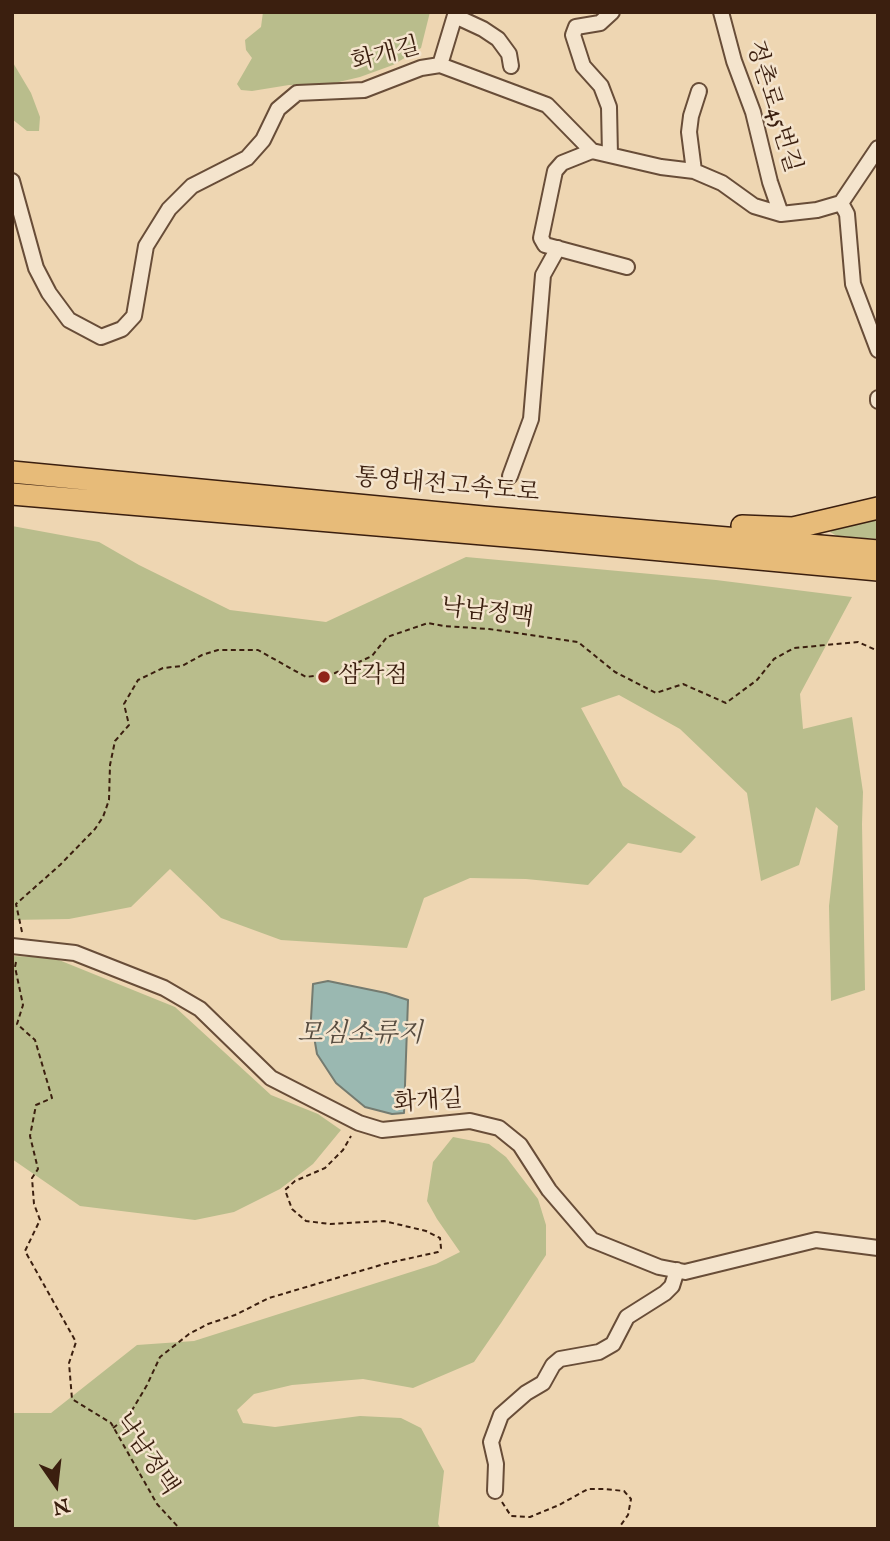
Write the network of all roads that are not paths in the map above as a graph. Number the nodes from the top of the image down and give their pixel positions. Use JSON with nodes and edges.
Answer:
{"nodes":[{"id":1,"x":612,"y":12,"type":"edge"},
{"id":2,"x":721,"y":12,"type":"edge"},
{"id":3,"x":455,"y":14,"type":"edge"},
{"id":4,"x":440,"y":65,"type":"junction"},
{"id":5,"x":511,"y":66,"type":"dead end"},
{"id":6,"x":699,"y":91,"type":"dead end"},
{"id":7,"x":878,"y":148,"type":"edge"},
{"id":8,"x":592,"y":150,"type":"junction"},
{"id":9,"x":610,"y":155,"type":"junction"},
{"id":10,"x":694,"y":171,"type":"junction"},
{"id":11,"x":12,"y":181,"type":"edge"},
{"id":12,"x":841,"y":203,"type":"junction"},
{"id":13,"x":781,"y":214,"type":"junction"},
{"id":14,"x":558,"y":248,"type":"junction"},
{"id":15,"x":627,"y":267,"type":"dead end"},
{"id":16,"x":878,"y":350,"type":"edge"},
{"id":17,"x":12,"y":472,"type":"edge"},
{"id":18,"x":510,"y":476,"type":"dead end"},
{"id":19,"x":12,"y":494,"type":"edge"},
{"id":20,"x":878,"y":508,"type":"edge"},
{"id":21,"x":483,"y":517,"type":"junction"},
{"id":22,"x":878,"y":551,"type":"edge"},
{"id":23,"x":798,"y":563,"type":"junction"},
{"id":24,"x":878,"y":570,"type":"edge"},
{"id":25,"x":878,"y":578,"type":"edge"},
{"id":26,"x":16,"y":946,"type":"edge"},
{"id":27,"x":878,"y":1248,"type":"edge"},
{"id":28,"x":681,"y":1271,"type":"junction"},
{"id":29,"x":495,"y":1491,"type":"road end"}],
"edges":[{"from":1,"to":9,"type":"street"},
{"from":2,"to":13,"type":"street","name":"정촌로45번길"},
{"from":3,"to":4,"type":"street"},
{"from":3,"to":5,"type":"street"},
{"from":4,"to":8,"type":"street","name":"화개길"},
{"from":4,"to":11,"type":"street","name":"화개길"},
{"from":6,"to":10,"type":"street"},
{"from":7,"to":12,"type":"street"},
{"from":8,"to":9,"type":"street","name":"화개길"},
{"from":8,"to":14,"type":"street"},
{"from":9,"to":10,"type":"street","name":"화개길"},
{"from":10,"to":13,"type":"street","name":"화개길"},
{"from":12,"to":13,"type":"street","name":"화개길"},
{"from":12,"to":16,"type":"street"},
{"from":14,"to":15,"type":"street"},
{"from":14,"to":18,"type":"street"},
{"from":17,"to":21,"type":"highway","name":"통영대전고속도로"},
{"from":19,"to":23,"type":"highway","name":"통영대전고속도로"},
{"from":20,"to":21,"type":"highway"},
{"from":21,"to":22,"type":"highway","name":"통영대전고속도로"},
{"from":23,"to":24,"type":"highway","name":"통영대전고속도로"},
{"from":23,"to":25,"type":"highway"},
{"from":26,"to":28,"type":"street","name":"화개길"},
{"from":27,"to":28,"type":"street","name":"화개길"},
{"from":28,"to":29,"type":"street"}]}
